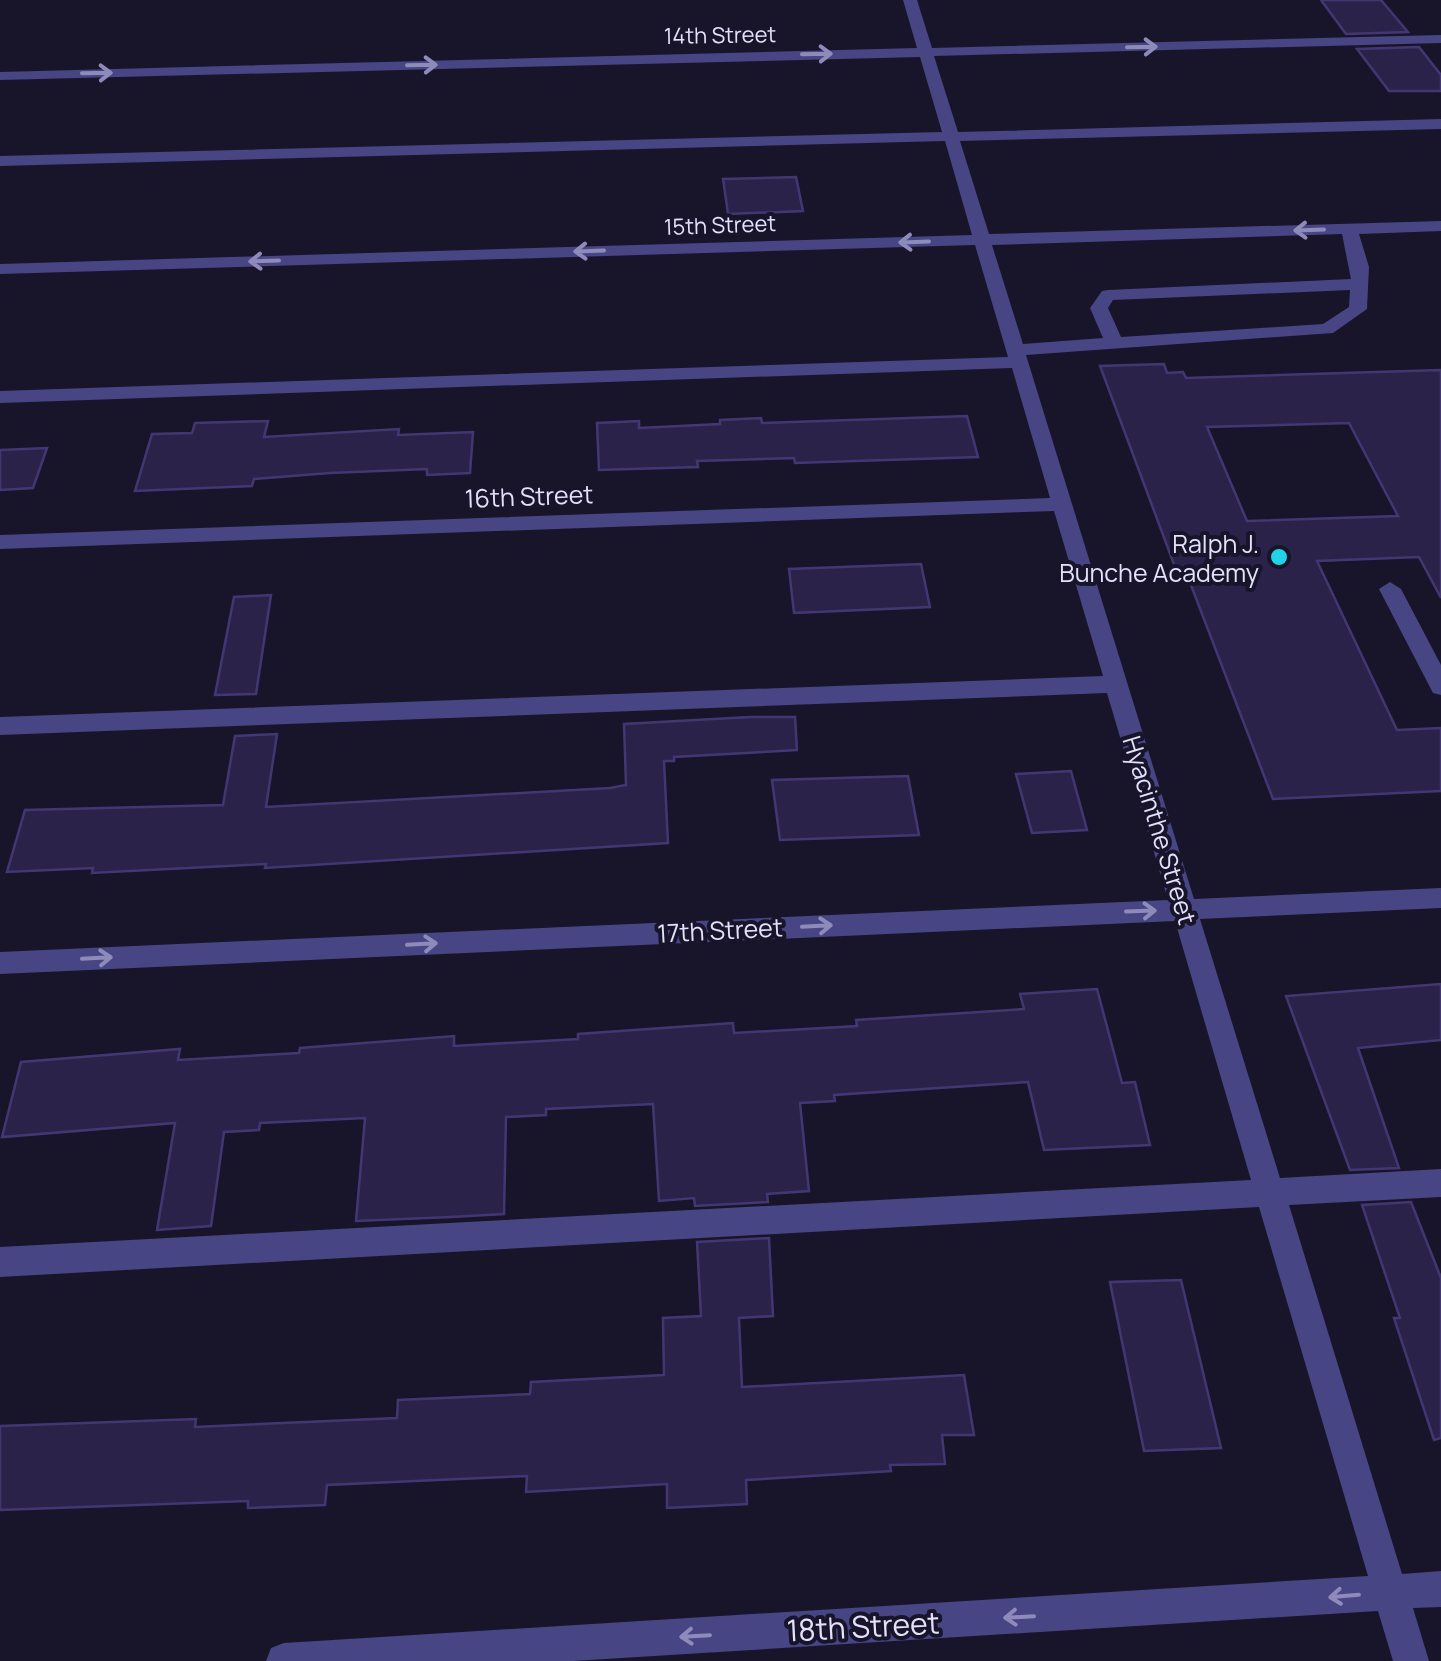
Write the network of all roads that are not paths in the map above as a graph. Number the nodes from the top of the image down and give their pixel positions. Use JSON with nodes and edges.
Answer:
{"nodes":[{"id":1,"x":910,"y":0,"type":"edge"},
{"id":2,"x":1441,"y":39,"type":"edge"},
{"id":3,"x":925,"y":52,"type":"junction"},
{"id":4,"x":0,"y":76,"type":"edge"},
{"id":5,"x":1441,"y":124,"type":"edge"},
{"id":6,"x":950,"y":136,"type":"junction"},
{"id":7,"x":0,"y":161,"type":"edge"},
{"id":8,"x":1441,"y":226,"type":"edge"},
{"id":9,"x":1350,"y":229,"type":"junction"},
{"id":10,"x":982,"y":240,"type":"junction"},
{"id":11,"x":0,"y":269,"type":"edge"},
{"id":12,"x":1359,"y":276,"type":"junction"},
{"id":13,"x":1114,"y":342,"type":"junction"},
{"id":14,"x":1016,"y":356,"type":"junction"},
{"id":15,"x":0,"y":397,"type":"edge"},
{"id":16,"x":1061,"y":504,"type":"junction"},
{"id":17,"x":0,"y":542,"type":"edge"},
{"id":18,"x":1390,"y":589,"type":"dead end"},
{"id":19,"x":1116,"y":684,"type":"junction"},
{"id":20,"x":1441,"y":687,"type":"edge"},
{"id":21,"x":0,"y":726,"type":"edge"},
{"id":22,"x":1441,"y":898,"type":"edge"},
{"id":23,"x":1185,"y":910,"type":"junction"},
{"id":24,"x":0,"y":963,"type":"edge"},
{"id":25,"x":1441,"y":1182,"type":"edge"},
{"id":26,"x":1271,"y":1193,"type":"junction"},
{"id":27,"x":0,"y":1262,"type":"edge"},
{"id":28,"x":1441,"y":1589,"type":"edge"},
{"id":29,"x":1392,"y":1592,"type":"junction"},
{"id":30,"x":284,"y":1661,"type":"edge"},
{"id":31,"x":1411,"y":1661,"type":"edge"}],
"edges":[{"from":1,"to":3,"type":"street","name":"Hyacinthe Street"},
{"from":3,"to":2,"type":"street","name":"14th Street","one_way":true},
{"from":4,"to":3,"type":"street","name":"14th Street","one_way":true},
{"from":3,"to":6,"type":"street","name":"Hyacinthe Street"},
{"from":5,"to":6,"type":"street"},
{"from":6,"to":7,"type":"street"},
{"from":6,"to":10,"type":"street","name":"Hyacinthe Street"},
{"from":8,"to":9,"type":"street","name":"15th Street"},
{"from":9,"to":10,"type":"street","name":"15th Street","one_way":true},
{"from":9,"to":12,"type":"street"},
{"from":10,"to":11,"type":"street","name":"15th Street","one_way":true},
{"from":10,"to":14,"type":"street","name":"Hyacinthe Street"},
{"from":12,"to":13,"type":"street"},
{"from":12,"to":13,"type":"street"},
{"from":13,"to":14,"type":"street"},
{"from":14,"to":15,"type":"street"},
{"from":14,"to":16,"type":"street","name":"Hyacinthe Street"},
{"from":16,"to":17,"type":"street","name":"16th Street"},
{"from":16,"to":19,"type":"street","name":"Hyacinthe Street"},
{"from":18,"to":20,"type":"street"},
{"from":19,"to":21,"type":"street"},
{"from":19,"to":23,"type":"street","name":"Hyacinthe Street"},
{"from":22,"to":23,"type":"street","name":"17th Street"},
{"from":24,"to":23,"type":"street","name":"17th Street","one_way":true},
{"from":23,"to":26,"type":"street","name":"Hyacinthe Street"},
{"from":25,"to":26,"type":"street"},
{"from":26,"to":27,"type":"street"},
{"from":26,"to":29,"type":"street","name":"Hyacinthe Street"},
{"from":28,"to":29,"type":"street","name":"18th Street"},
{"from":29,"to":30,"type":"street","name":"18th Street","one_way":true},
{"from":29,"to":31,"type":"street","name":"Hyacinthe Street"}]}
